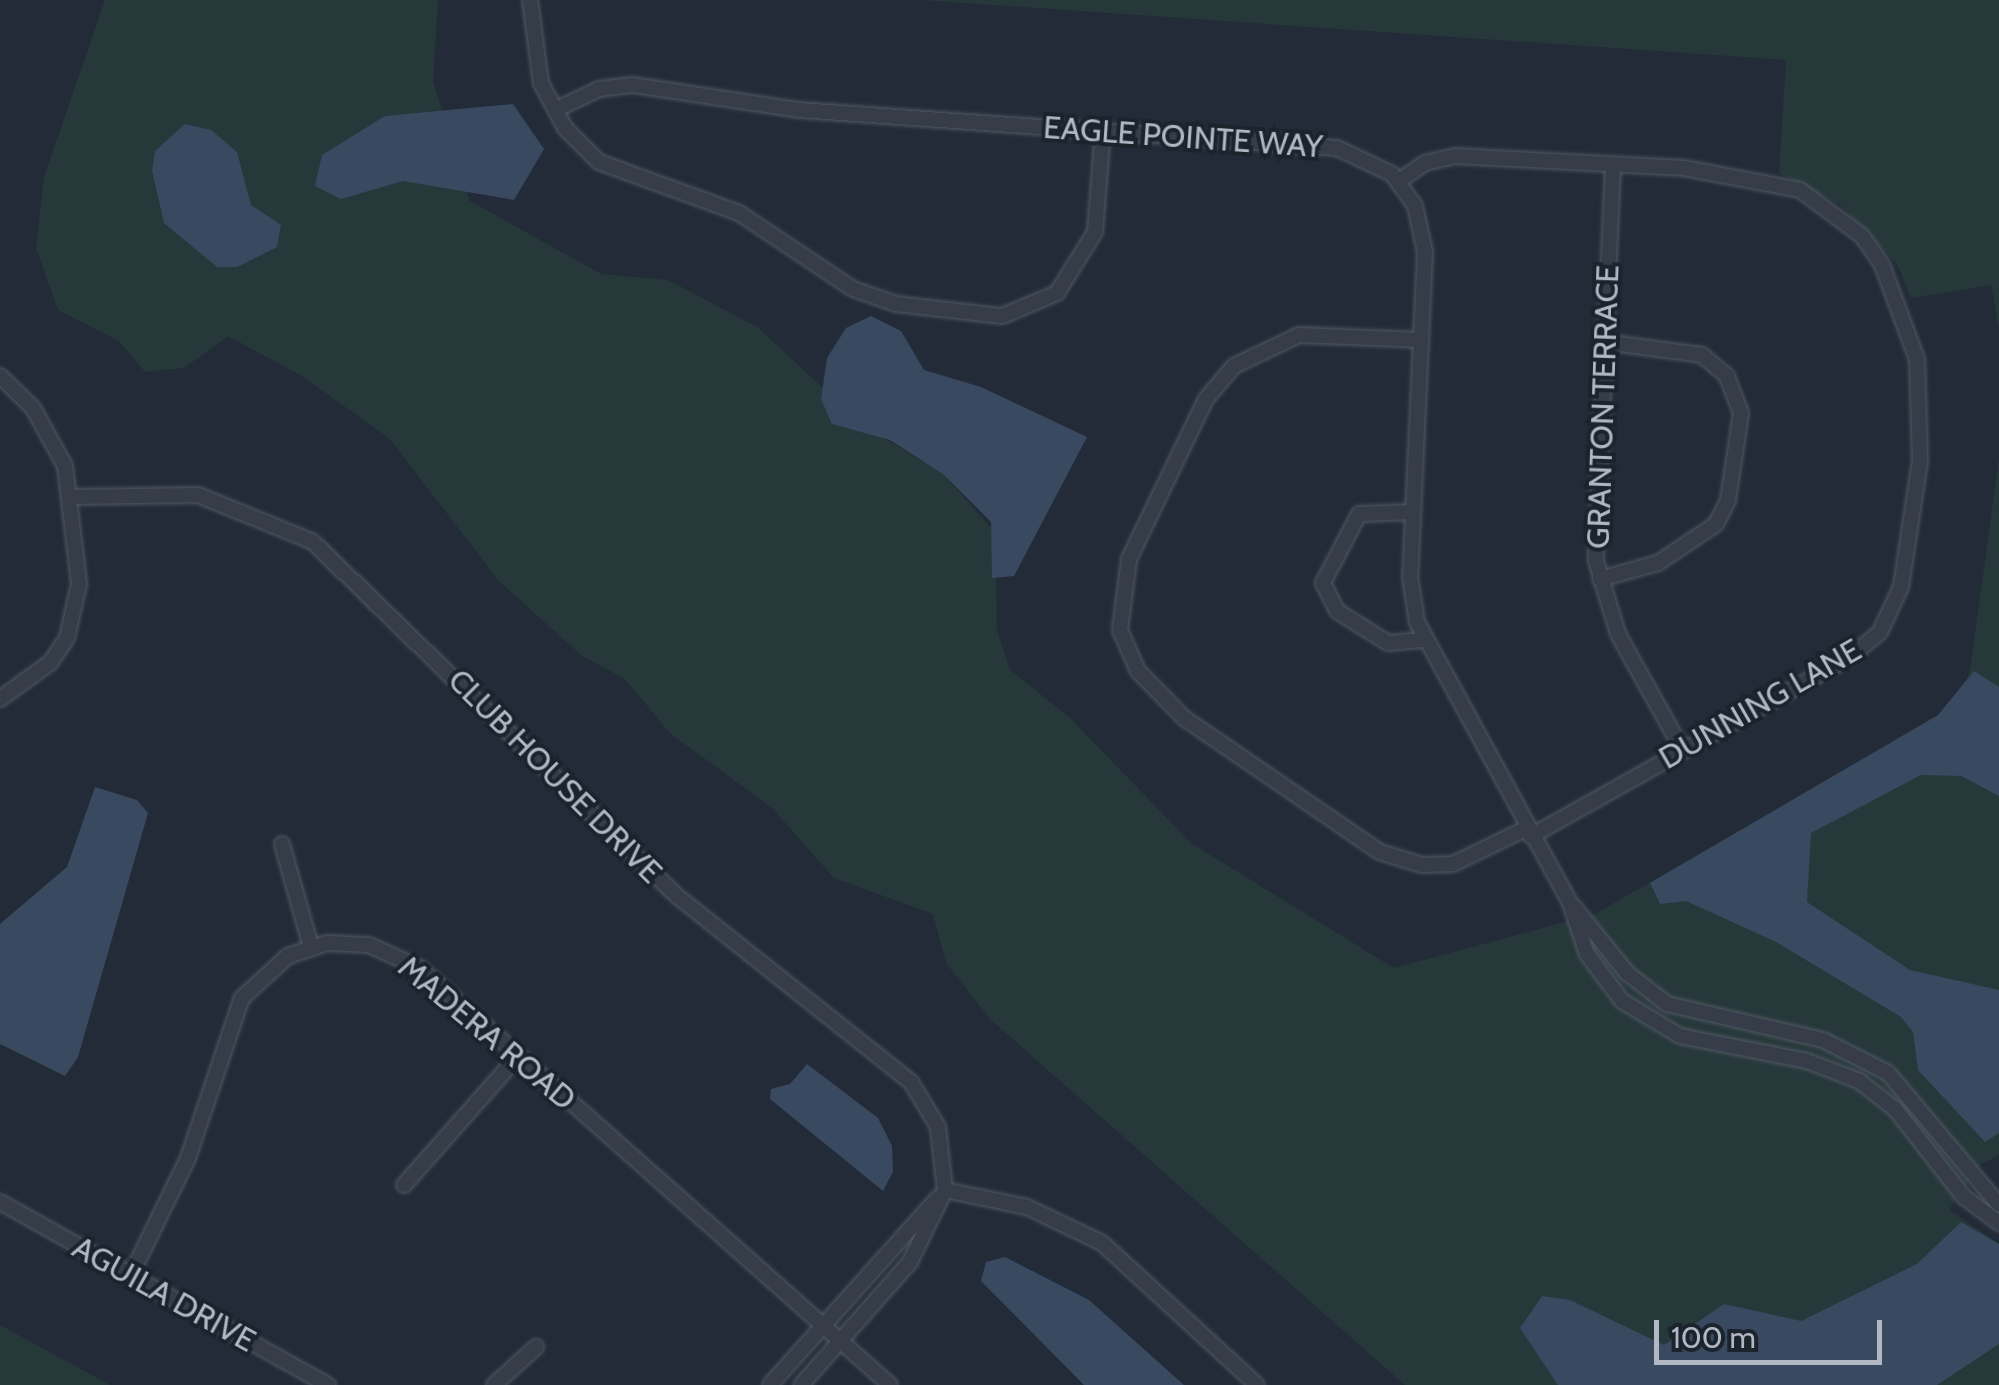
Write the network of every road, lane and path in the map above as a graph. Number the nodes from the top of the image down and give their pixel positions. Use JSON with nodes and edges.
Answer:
{"nodes":[{"id":1,"x":530,"y":0,"type":"edge"},
{"id":2,"x":555,"y":110,"type":"junction"},
{"id":3,"x":1104,"y":131,"type":"junction"},
{"id":4,"x":1613,"y":165,"type":"junction"},
{"id":5,"x":1399,"y":181,"type":"junction"},
{"id":6,"x":1420,"y":340,"type":"junction"},
{"id":7,"x":1604,"y":342,"type":"junction"},
{"id":8,"x":0,"y":376,"type":"edge"},
{"id":9,"x":74,"y":497,"type":"junction"},
{"id":10,"x":1411,"y":512,"type":"junction"},
{"id":11,"x":1600,"y":580,"type":"junction"},
{"id":12,"x":1424,"y":640,"type":"junction"},
{"id":13,"x":0,"y":699,"type":"edge"},
{"id":14,"x":1682,"y":749,"type":"junction"},
{"id":15,"x":1529,"y":832,"type":"junction"},
{"id":16,"x":282,"y":844,"type":"dead end"},
{"id":17,"x":1570,"y":903,"type":"junction"},
{"id":18,"x":311,"y":947,"type":"junction"},
{"id":19,"x":518,"y":1056,"type":"junction"},
{"id":20,"x":404,"y":1185,"type":"dead end"},
{"id":21,"x":945,"y":1190,"type":"junction"},
{"id":22,"x":0,"y":1202,"type":"edge"},
{"id":23,"x":1999,"y":1205,"type":"edge"},
{"id":24,"x":1999,"y":1222,"type":"edge"},
{"id":25,"x":131,"y":1275,"type":"junction"},
{"id":26,"x":822,"y":1325,"type":"junction"},
{"id":27,"x":840,"y":1340,"type":"junction"},
{"id":28,"x":536,"y":1347,"type":"dead end"},
{"id":29,"x":328,"y":1385,"type":"edge"},
{"id":30,"x":494,"y":1385,"type":"edge"},
{"id":31,"x":770,"y":1385,"type":"edge"},
{"id":32,"x":800,"y":1385,"type":"edge"},
{"id":33,"x":890,"y":1385,"type":"edge"},
{"id":34,"x":1257,"y":1385,"type":"edge"}],
"edges":[{"from":1,"to":2,"type":"street"},
{"from":2,"to":3,"type":"street","name":"EAGLE POINTE WAY"},
{"from":2,"to":3,"type":"street"},
{"from":3,"to":5,"type":"street","name":"EAGLE POINTE WAY"},
{"from":4,"to":5,"type":"street","name":"DUNNING LANE"},
{"from":4,"to":7,"type":"street","name":"GRANTON TERRACE"},
{"from":4,"to":14,"type":"street","name":"DUNNING LANE"},
{"from":5,"to":6,"type":"street"},
{"from":6,"to":10,"type":"street"},
{"from":6,"to":15,"type":"street","name":"DUNNING LANE"},
{"from":7,"to":11,"type":"street","name":"GRANTON TERRACE"},
{"from":7,"to":11,"type":"street"},
{"from":8,"to":9,"type":"street"},
{"from":9,"to":13,"type":"street"},
{"from":9,"to":21,"type":"street","name":"CLUB HOUSE DRIVE"},
{"from":10,"to":12,"type":"street"},
{"from":10,"to":12,"type":"street"},
{"from":11,"to":14,"type":"street","name":"GRANTON TERRACE"},
{"from":12,"to":15,"type":"street"},
{"from":14,"to":15,"type":"street","name":"DUNNING LANE"},
{"from":15,"to":17,"type":"street"},
{"from":16,"to":18,"type":"street"},
{"from":17,"to":23,"type":"street"},
{"from":17,"to":24,"type":"street"},
{"from":18,"to":19,"type":"street","name":"MADERA ROAD"},
{"from":18,"to":25,"type":"street","name":"MADERA ROAD"},
{"from":19,"to":20,"type":"street"},
{"from":19,"to":26,"type":"street","name":"MADERA ROAD"},
{"from":21,"to":26,"type":"street"},
{"from":21,"to":27,"type":"street"},
{"from":21,"to":34,"type":"street"},
{"from":22,"to":25,"type":"street","name":"AGUILA DRIVE"},
{"from":25,"to":29,"type":"street","name":"AGUILA DRIVE"},
{"from":26,"to":27,"type":"street","name":"MADERA ROAD"},
{"from":26,"to":31,"type":"street"},
{"from":27,"to":32,"type":"street"},
{"from":27,"to":33,"type":"street","name":"MADERA ROAD"},
{"from":28,"to":30,"type":"street"}]}
